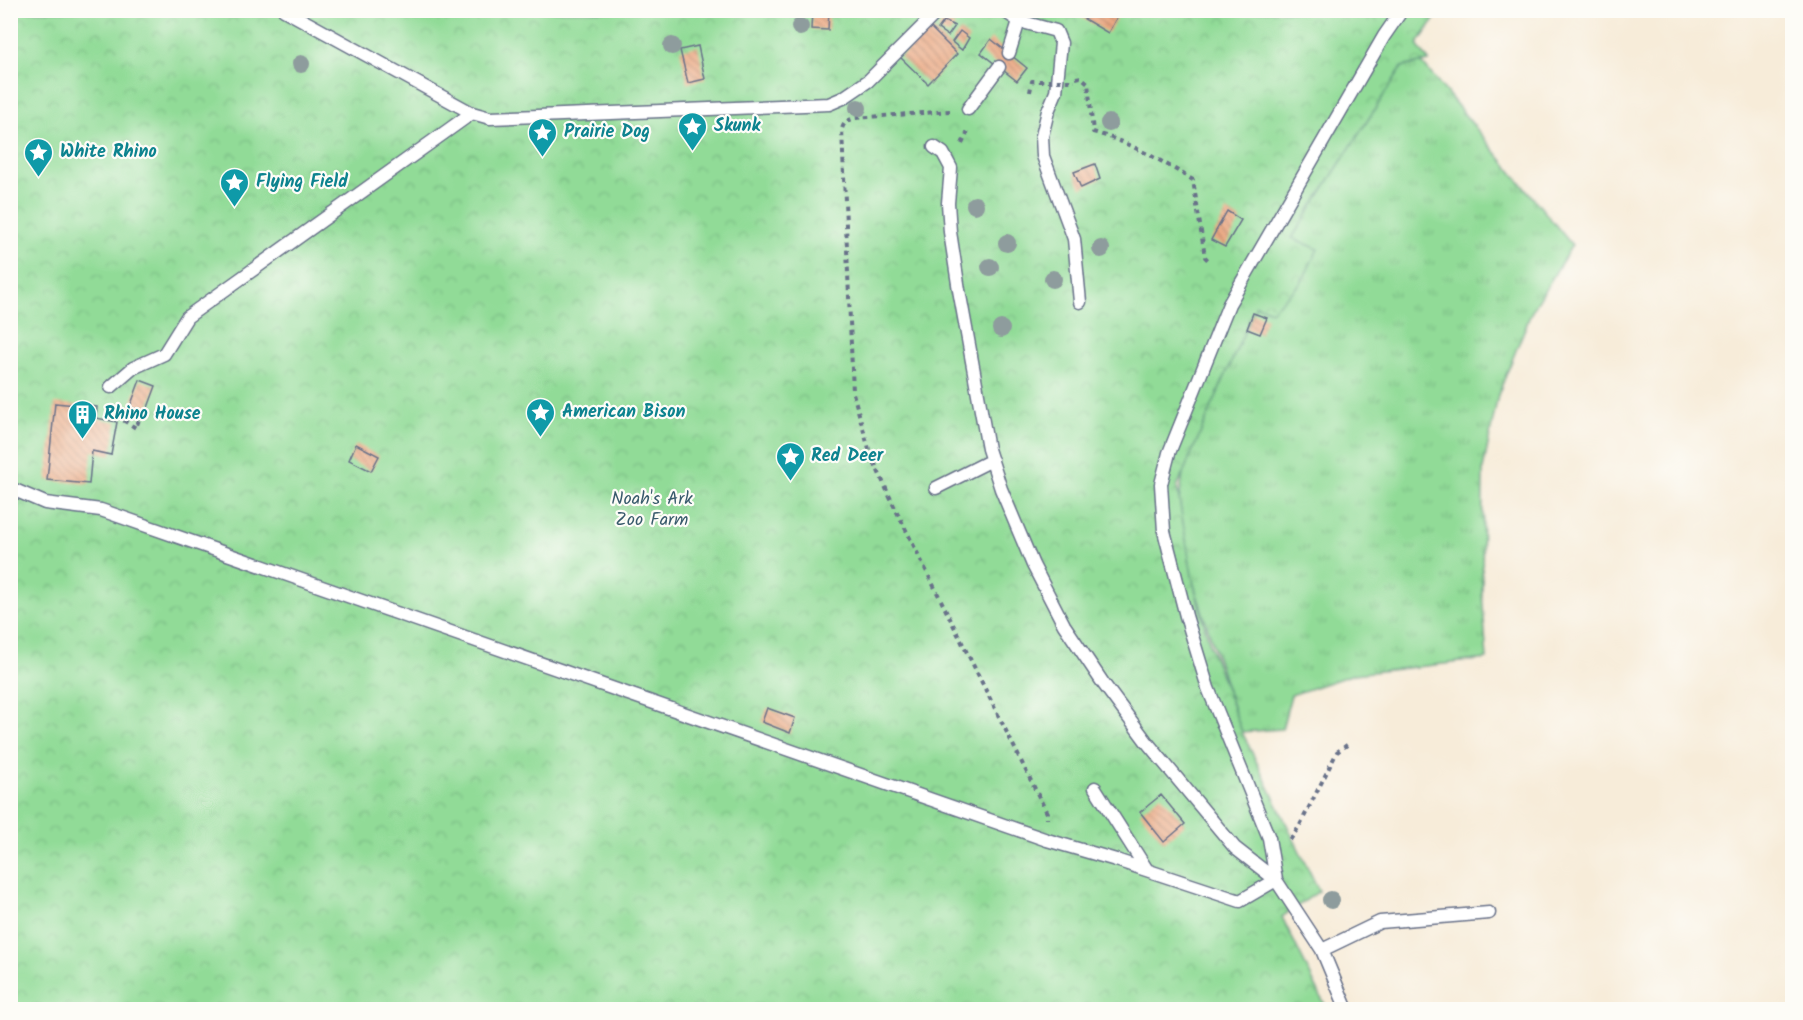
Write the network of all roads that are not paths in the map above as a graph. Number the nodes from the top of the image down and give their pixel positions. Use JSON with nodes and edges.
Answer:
{"nodes":[{"id":1,"x":284,"y":10,"type":"edge"},
{"id":2,"x":939,"y":10,"type":"edge"},
{"id":3,"x":1003,"y":10,"type":"edge"},
{"id":4,"x":1402,"y":10,"type":"edge"},
{"id":5,"x":1022,"y":16,"type":"edge"},
{"id":6,"x":1009,"y":53,"type":"dead end"},
{"id":7,"x":999,"y":67,"type":"dead end"},
{"id":8,"x":968,"y":109,"type":"road end"},
{"id":9,"x":472,"y":113,"type":"junction"},
{"id":10,"x":934,"y":147,"type":"dead end"},
{"id":11,"x":1080,"y":302,"type":"dead end"},
{"id":12,"x":111,"y":387,"type":"road end"},
{"id":13,"x":992,"y":460,"type":"junction"},
{"id":14,"x":10,"y":488,"type":"edge"},
{"id":15,"x":936,"y":488,"type":"dead end"},
{"id":16,"x":1095,"y":788,"type":"dead end"},
{"id":17,"x":1147,"y":870,"type":"junction"},
{"id":18,"x":1276,"y":880,"type":"junction"},
{"id":19,"x":1489,"y":913,"type":"dead end"},
{"id":20,"x":1322,"y":950,"type":"junction"},
{"id":21,"x":1347,"y":1010,"type":"edge"}],
"edges":[{"from":1,"to":9,"type":"lane"},
{"from":2,"to":9,"type":"lane"},
{"from":3,"to":5,"type":"lane"},
{"from":4,"to":18,"type":"lane"},
{"from":5,"to":6,"type":"lane"},
{"from":5,"to":11,"type":"lane"},
{"from":7,"to":8,"type":"lane"},
{"from":9,"to":12,"type":"lane"},
{"from":10,"to":13,"type":"lane"},
{"from":13,"to":15,"type":"lane"},
{"from":13,"to":18,"type":"lane"},
{"from":14,"to":17,"type":"lane"},
{"from":16,"to":17,"type":"lane"},
{"from":17,"to":18,"type":"lane"},
{"from":18,"to":20,"type":"lane"},
{"from":19,"to":20,"type":"lane"},
{"from":20,"to":21,"type":"lane"}]}
